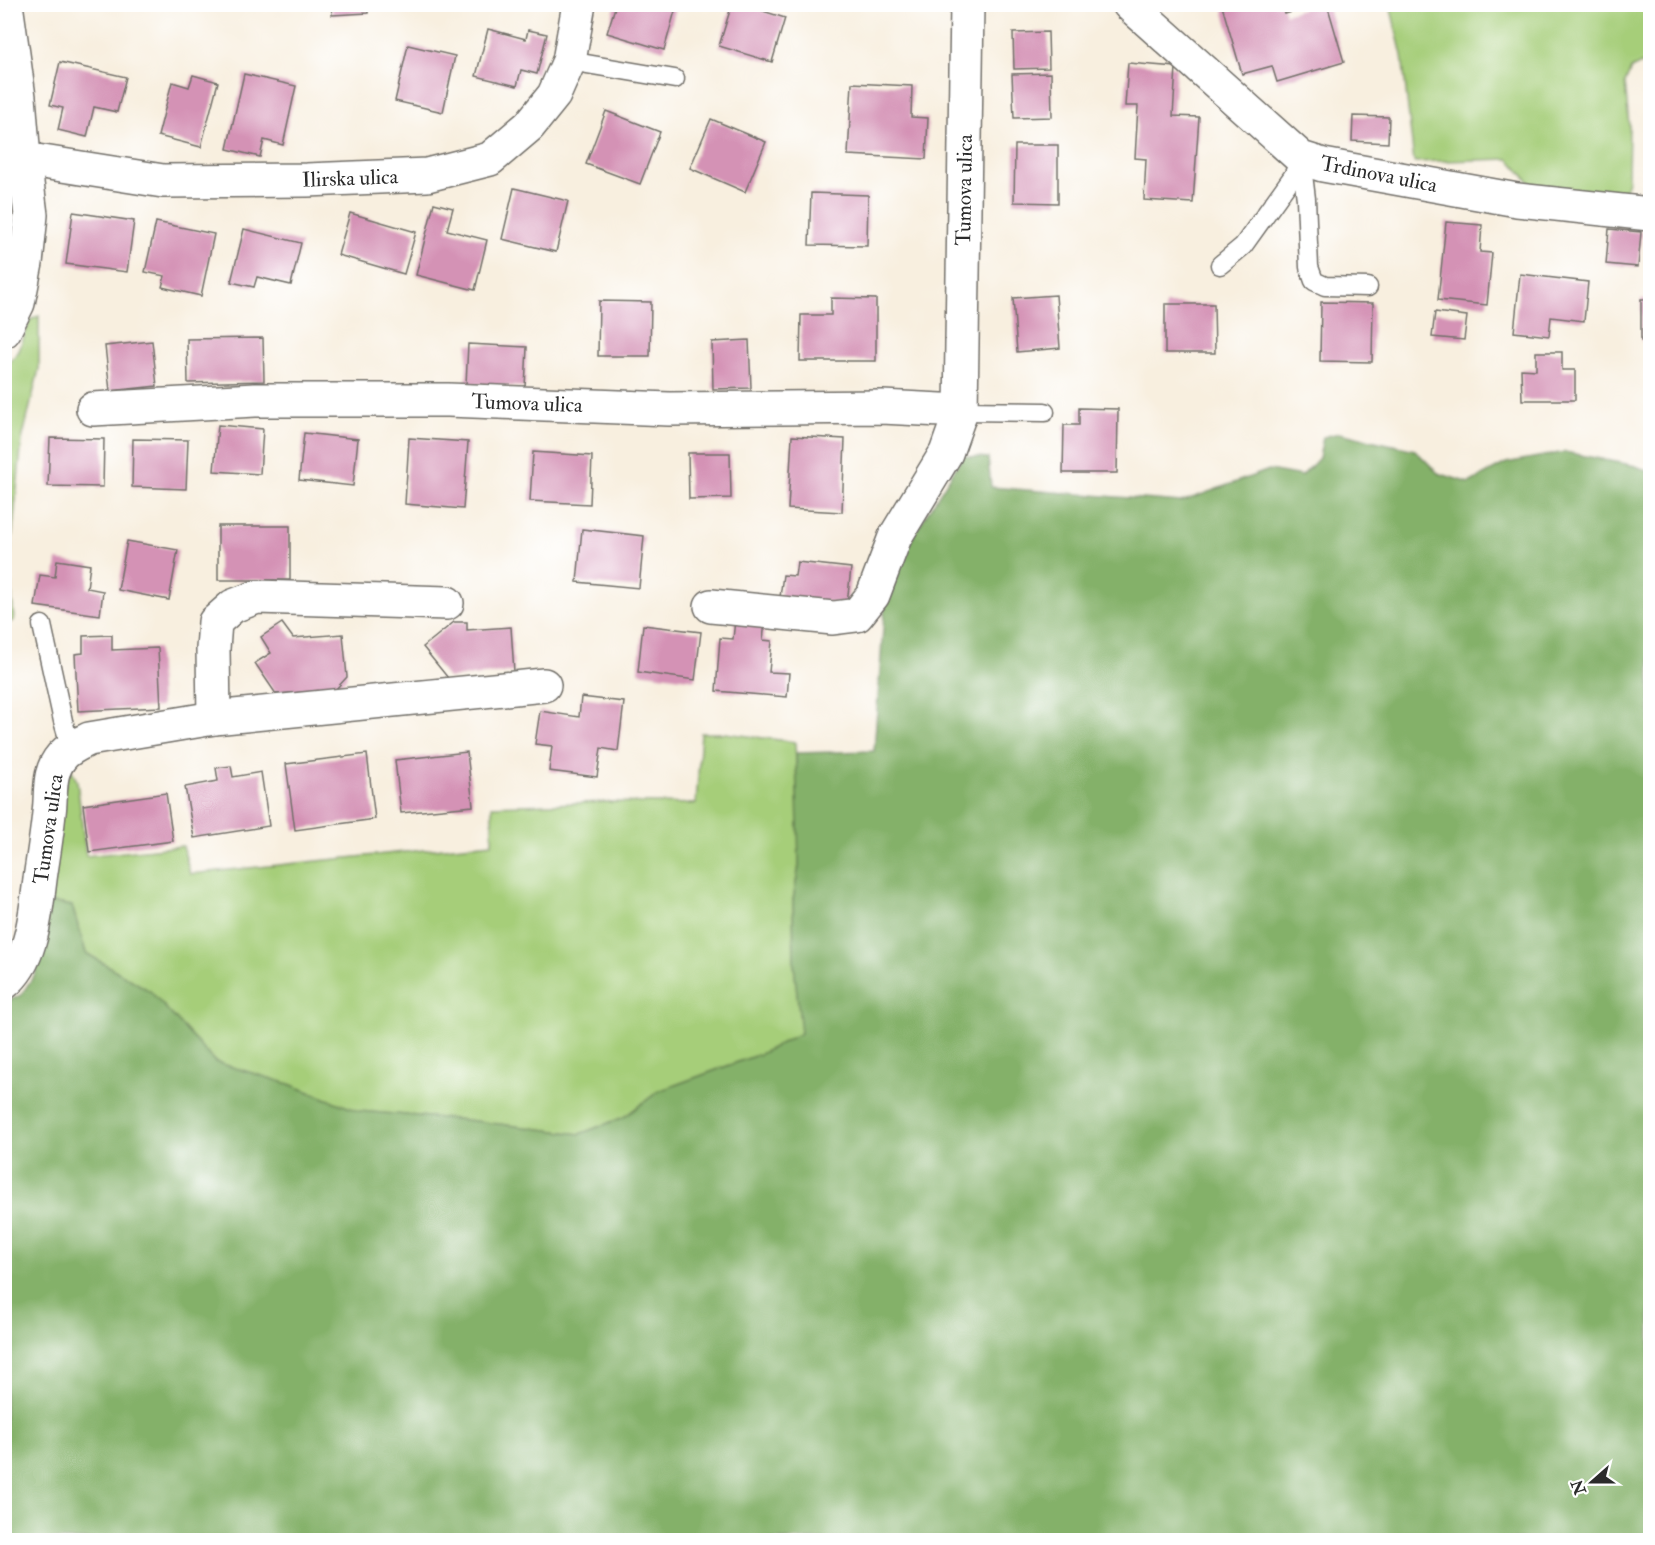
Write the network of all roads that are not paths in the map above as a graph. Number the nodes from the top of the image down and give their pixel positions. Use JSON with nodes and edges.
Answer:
{"nodes":[{"id":1,"x":6,"y":4,"type":"edge"},
{"id":2,"x":579,"y":4,"type":"edge"},
{"id":3,"x":967,"y":4,"type":"edge"},
{"id":4,"x":1129,"y":4,"type":"edge"},
{"id":5,"x":569,"y":61,"type":"junction"},
{"id":6,"x":675,"y":79,"type":"dead end"},
{"id":7,"x":1301,"y":158,"type":"junction"},
{"id":8,"x":24,"y":159,"type":"junction"},
{"id":9,"x":1650,"y":214,"type":"edge"},
{"id":10,"x":1220,"y":265,"type":"dead end"},
{"id":11,"x":1368,"y":287,"type":"dead end"},
{"id":12,"x":9,"y":313,"type":"edge"},
{"id":13,"x":93,"y":409,"type":"dead end"},
{"id":14,"x":961,"y":411,"type":"junction"},
{"id":15,"x":1045,"y":412,"type":"dead end"},
{"id":16,"x":447,"y":603,"type":"dead end"},
{"id":17,"x":711,"y":606,"type":"dead end"},
{"id":18,"x":42,"y":625,"type":"dead end"},
{"id":19,"x":544,"y":685,"type":"dead end"},
{"id":20,"x":214,"y":718,"type":"junction"},
{"id":21,"x":71,"y":748,"type":"junction"},
{"id":22,"x":4,"y":983,"type":"edge"}],
"edges":[{"from":1,"to":8,"type":"street"},
{"from":2,"to":5,"type":"street","name":"Ilirska ulica"},
{"from":3,"to":14,"type":"street","name":"Tumova ulica"},
{"from":4,"to":7,"type":"street","name":"Trdinova ulica"},
{"from":5,"to":6,"type":"lane"},
{"from":5,"to":8,"type":"street","name":"Ilirska ulica"},
{"from":7,"to":9,"type":"street","name":"Trdinova ulica"},
{"from":7,"to":10,"type":"lane"},
{"from":7,"to":11,"type":"lane"},
{"from":8,"to":12,"type":"street"},
{"from":13,"to":14,"type":"street","name":"Tumova ulica"},
{"from":14,"to":15,"type":"lane"},
{"from":14,"to":17,"type":"street","name":"Tumova ulica"},
{"from":16,"to":20,"type":"street"},
{"from":18,"to":21,"type":"lane"},
{"from":19,"to":20,"type":"street","name":"Tumova ulica"},
{"from":20,"to":21,"type":"street","name":"Tumova ulica"},
{"from":21,"to":22,"type":"street","name":"Tumova ulica"}]}
